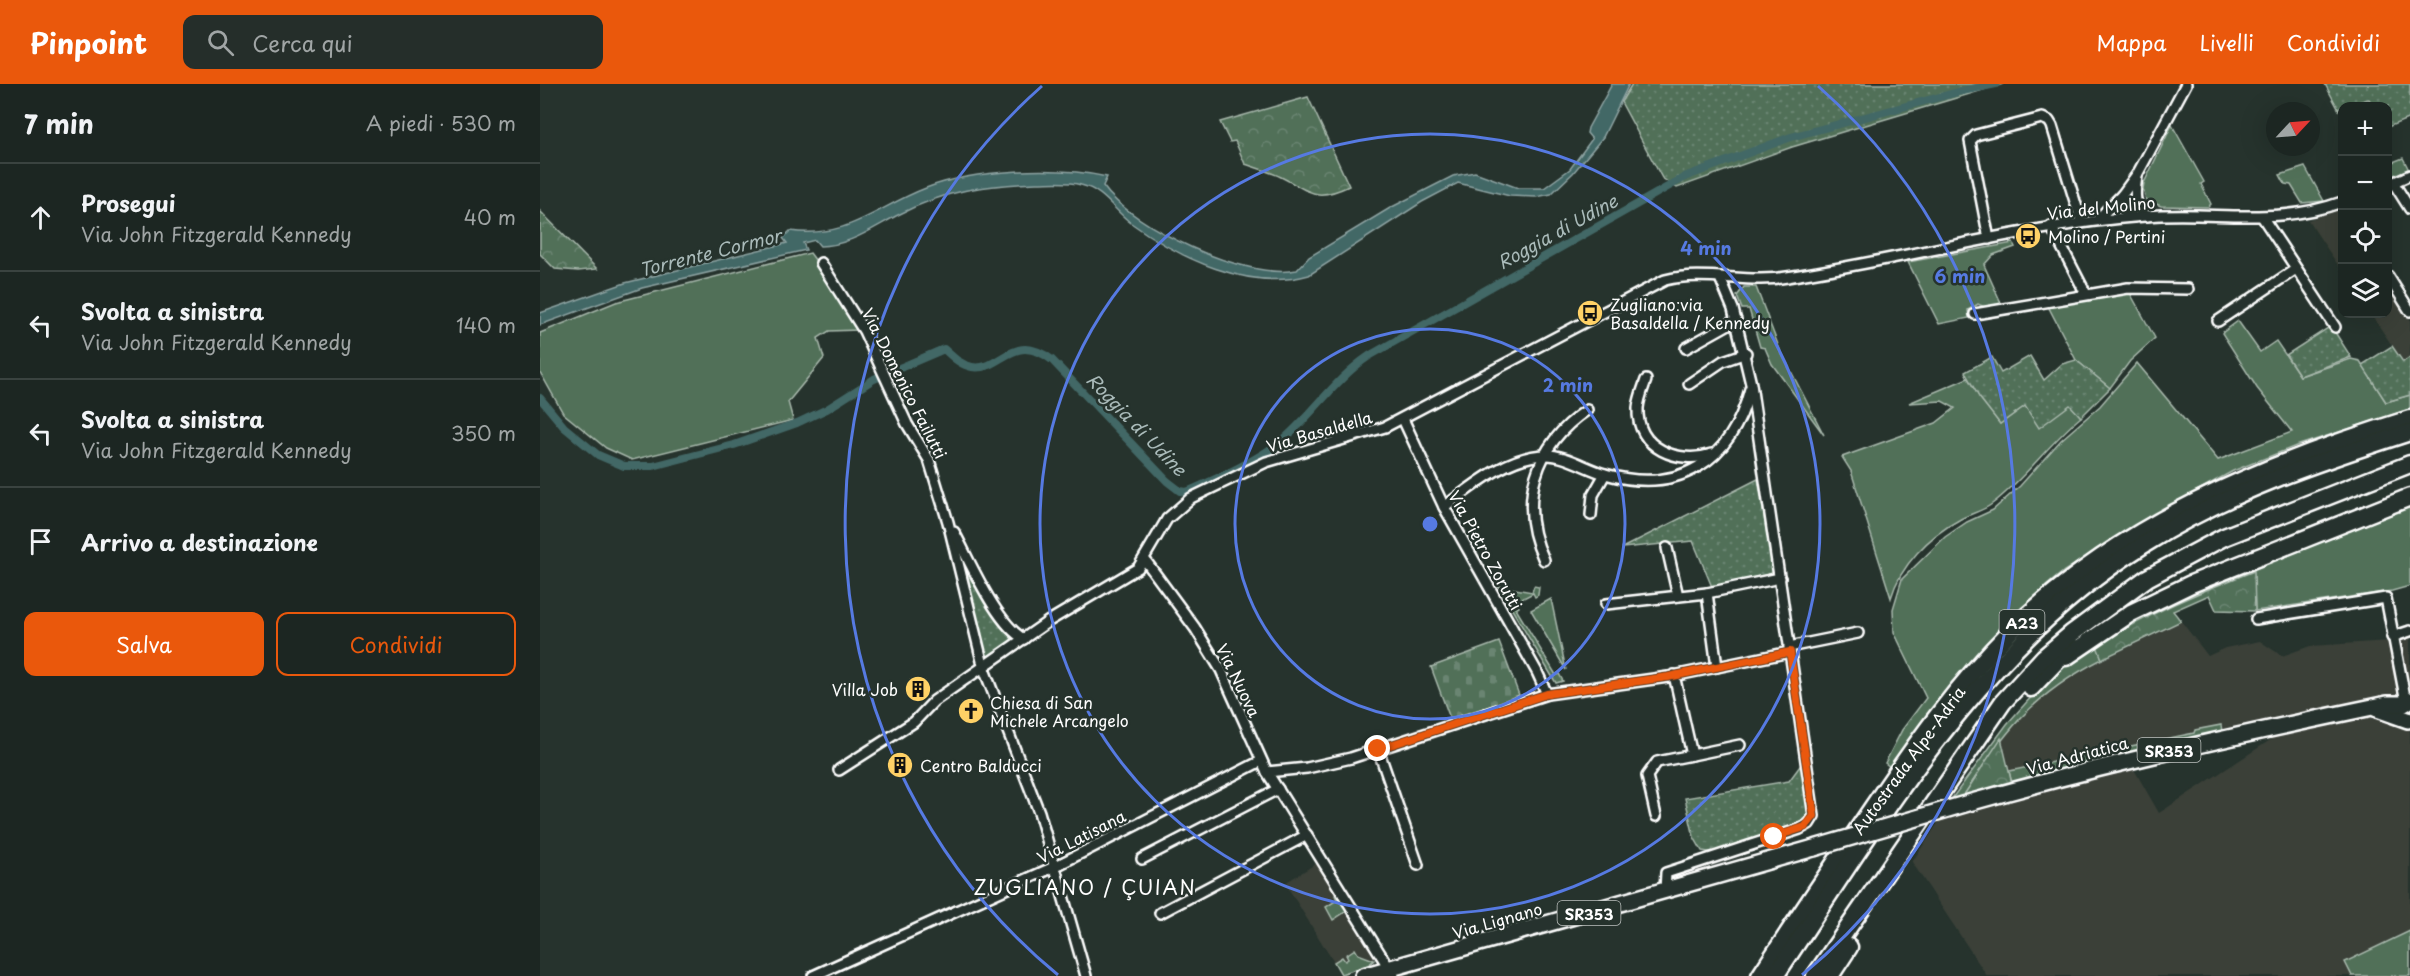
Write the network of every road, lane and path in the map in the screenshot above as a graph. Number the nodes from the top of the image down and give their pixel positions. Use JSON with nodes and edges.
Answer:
{"nodes":[{"id":1,"x":2186,"y":84,"type":"edge"},
{"id":2,"x":2138,"y":173,"type":"junction"},
{"id":3,"x":2410,"y":176,"type":"edge"},
{"id":4,"x":2392,"y":183,"type":"edge"},
{"id":5,"x":2392,"y":186,"type":"edge"},
{"id":6,"x":2122,"y":195,"type":"junction"},
{"id":7,"x":2338,"y":205,"type":"edge"},
{"id":8,"x":2410,"y":209,"type":"edge"},
{"id":9,"x":2147,"y":216,"type":"junction"},
{"id":10,"x":2129,"y":218,"type":"junction"},
{"id":11,"x":2263,"y":218,"type":"junction"},
{"id":12,"x":2097,"y":220,"type":"junction"},
{"id":13,"x":2081,"y":221,"type":"junction"},
{"id":14,"x":2051,"y":226,"type":"junction"},
{"id":15,"x":1989,"y":239,"type":"junction"},
{"id":16,"x":821,"y":263,"type":"dead end"},
{"id":17,"x":2296,"y":269,"type":"junction"},
{"id":18,"x":1721,"y":278,"type":"junction"},
{"id":19,"x":2392,"y":282,"type":"edge"},
{"id":20,"x":2188,"y":289,"type":"dead end"},
{"id":21,"x":2086,"y":294,"type":"junction"},
{"id":22,"x":2410,"y":311,"type":"edge"},
{"id":23,"x":1975,"y":314,"type":"dead end"},
{"id":24,"x":1736,"y":320,"type":"junction"},
{"id":25,"x":2218,"y":321,"type":"dead end"},
{"id":26,"x":2335,"y":327,"type":"dead end"},
{"id":27,"x":1686,"y":348,"type":"dead end"},
{"id":28,"x":1746,"y":353,"type":"junction"},
{"id":29,"x":1646,"y":380,"type":"dead end"},
{"id":30,"x":1689,"y":384,"type":"dead end"},
{"id":31,"x":1751,"y":384,"type":"junction"},
{"id":32,"x":1587,"y":410,"type":"dead end"},
{"id":33,"x":1403,"y":419,"type":"junction"},
{"id":34,"x":2410,"y":419,"type":"edge"},
{"id":35,"x":2410,"y":432,"type":"edge"},
{"id":36,"x":1714,"y":453,"type":"junction"},
{"id":37,"x":1546,"y":454,"type":"junction"},
{"id":38,"x":2410,"y":464,"type":"edge"},
{"id":39,"x":2410,"y":473,"type":"edge"},
{"id":40,"x":1605,"y":474,"type":"junction"},
{"id":41,"x":2410,"y":497,"type":"edge"},
{"id":42,"x":1444,"y":507,"type":"junction"},
{"id":43,"x":1591,"y":515,"type":"dead end"},
{"id":44,"x":948,"y":522,"type":"junction"},
{"id":45,"x":1667,"y":548,"type":"dead end"},
{"id":46,"x":1145,"y":560,"type":"junction"},
{"id":47,"x":1544,"y":560,"type":"dead end"},
{"id":48,"x":1780,"y":578,"type":"junction"},
{"id":49,"x":1707,"y":593,"type":"junction"},
{"id":50,"x":1678,"y":596,"type":"junction"},
{"id":51,"x":1606,"y":604,"type":"dead end"},
{"id":52,"x":2256,"y":619,"type":"dead end"},
{"id":53,"x":2410,"y":632,"type":"edge"},
{"id":54,"x":1858,"y":633,"type":"dead end"},
{"id":55,"x":2392,"y":637,"type":"junction"},
{"id":56,"x":1024,"y":639,"type":"junction"},
{"id":57,"x":1790,"y":649,"type":"junction"},
{"id":58,"x":1717,"y":667,"type":"junction"},
{"id":59,"x":984,"y":669,"type":"junction"},
{"id":60,"x":2048,"y":669,"type":"junction"},
{"id":61,"x":1674,"y":675,"type":"junction"},
{"id":62,"x":1547,"y":694,"type":"junction"},
{"id":63,"x":2407,"y":702,"type":"edge"},
{"id":64,"x":2368,"y":708,"type":"junction"},
{"id":65,"x":2409,"y":720,"type":"edge"},
{"id":66,"x":1740,"y":745,"type":"dead end"},
{"id":67,"x":1378,"y":749,"type":"junction"},
{"id":68,"x":1692,"y":754,"type":"junction"},
{"id":69,"x":1261,"y":761,"type":"junction"},
{"id":70,"x":838,"y":770,"type":"dead end"},
{"id":71,"x":1267,"y":772,"type":"junction"},
{"id":72,"x":1278,"y":789,"type":"junction"},
{"id":73,"x":1656,"y":816,"type":"dead end"},
{"id":74,"x":1307,"y":835,"type":"junction"},
{"id":75,"x":1814,"y":848,"type":"joint"},
{"id":76,"x":1142,"y":859,"type":"dead end"},
{"id":77,"x":1418,"y":864,"type":"dead end"},
{"id":78,"x":1056,"y":866,"type":"junction"},
{"id":79,"x":1665,"y":891,"type":"junction"},
{"id":80,"x":1160,"y":913,"type":"dead end"},
{"id":81,"x":1392,"y":972,"type":"edge"},
{"id":82,"x":813,"y":976,"type":"edge"},
{"id":83,"x":1086,"y":976,"type":"edge"},
{"id":84,"x":1363,"y":976,"type":"edge"},
{"id":85,"x":1760,"y":976,"type":"edge"},
{"id":86,"x":1775,"y":976,"type":"edge"},
{"id":87,"x":1815,"y":976,"type":"edge"},
{"id":88,"x":1830,"y":976,"type":"edge"}],
"edges":[{"from":1,"to":2,"type":"street"},
{"from":2,"to":6,"type":"street"},
{"from":2,"to":9,"type":"street"},
{"from":3,"to":4,"type":"street"},
{"from":5,"to":8,"type":"street"},
{"from":6,"to":10,"type":"street"},
{"from":6,"to":12,"type":"street"},
{"from":7,"to":11,"type":"street","name":"Via del Molino"},
{"from":9,"to":10,"type":"street","name":"Via del Molino"},
{"from":9,"to":11,"type":"street","name":"Via del Molino"},
{"from":10,"to":12,"type":"street","name":"Via del Molino"},
{"from":11,"to":17,"type":"street"},
{"from":12,"to":13,"type":"street","name":"Via del Molino"},
{"from":13,"to":14,"type":"street","name":"Via del Molino"},
{"from":13,"to":15,"type":"street"},
{"from":14,"to":15,"type":"street","name":"Via del Molino"},
{"from":14,"to":21,"type":"street"},
{"from":15,"to":18,"type":"street","name":"Via del Molino"},
{"from":16,"to":44,"type":"street","name":"Via Domenico Failutti"},
{"from":17,"to":25,"type":"street"},
{"from":17,"to":26,"type":"street"},
{"from":18,"to":24,"type":"street"},
{"from":18,"to":33,"type":"street","name":"Via Basaldella"},
{"from":19,"to":22,"type":"street"},
{"from":20,"to":21,"type":"street"},
{"from":21,"to":23,"type":"street"},
{"from":24,"to":27,"type":"street"},
{"from":24,"to":28,"type":"street"},
{"from":28,"to":30,"type":"street"},
{"from":28,"to":31,"type":"street"},
{"from":29,"to":36,"type":"street"},
{"from":31,"to":36,"type":"street"},
{"from":31,"to":48,"type":"street"},
{"from":32,"to":37,"type":"street"},
{"from":33,"to":42,"type":"street","name":"Via Pietro Zorutti"},
{"from":33,"to":46,"type":"street","name":"Via Basaldella"},
{"from":34,"to":85,"type":"highway","name":"Autostrada Alpe-Adria","number":"A23"},
{"from":35,"to":86,"type":"highway","name":"Autostrada Alpe-Adria","number":"A23"},
{"from":36,"to":40,"type":"street"},
{"from":37,"to":40,"type":"street"},
{"from":37,"to":42,"type":"street"},
{"from":37,"to":47,"type":"street"},
{"from":38,"to":87,"type":"highway","number":"A23"},
{"from":39,"to":60,"type":"highway"},
{"from":40,"to":43,"type":"street"},
{"from":41,"to":60,"type":"highway"},
{"from":42,"to":62,"type":"street","name":"Via Pietro Zorutti"},
{"from":44,"to":56,"type":"street"},
{"from":44,"to":59,"type":"street"},
{"from":45,"to":50,"type":"street"},
{"from":46,"to":56,"type":"street","name":"Via Basaldella"},
{"from":46,"to":69,"type":"street","name":"Via Nuova"},
{"from":48,"to":49,"type":"street"},
{"from":48,"to":57,"type":"street"},
{"from":49,"to":50,"type":"street"},
{"from":49,"to":58,"type":"street"},
{"from":50,"to":51,"type":"street"},
{"from":52,"to":55,"type":"street"},
{"from":53,"to":55,"type":"street"},
{"from":54,"to":57,"type":"street"},
{"from":55,"to":63,"type":"street"},
{"from":56,"to":59,"type":"street","name":"Via Basaldella"},
{"from":57,"to":58,"type":"street"},
{"from":57,"to":79,"type":"street"},
{"from":58,"to":61,"type":"street"},
{"from":59,"to":70,"type":"street","name":"Via Basaldella"},
{"from":59,"to":78,"type":"street"},
{"from":60,"to":88,"type":"highway"},
{"from":61,"to":62,"type":"street"},
{"from":61,"to":68,"type":"street"},
{"from":62,"to":67,"type":"street"},
{"from":63,"to":64,"type":"main road","name":"Via Adriatica","number":"SR353"},
{"from":63,"to":65,"type":"main road","name":"Via Adriatica","number":"SR353"},
{"from":64,"to":65,"type":"main road","name":"Via Adriatica","number":"SR353"},
{"from":64,"to":75,"type":"main road","name":"Via Adriatica","number":"SR353","bridge":true},
{"from":66,"to":68,"type":"street"},
{"from":67,"to":71,"type":"street"},
{"from":67,"to":77,"type":"street"},
{"from":68,"to":73,"type":"street"},
{"from":69,"to":71,"type":"street","name":"Via Nuova"},
{"from":69,"to":78,"type":"street","name":"Via Latisana"},
{"from":71,"to":72,"type":"street","name":"Via Nuova"},
{"from":72,"to":74,"type":"street","name":"Via Nuova"},
{"from":72,"to":76,"type":"street"},
{"from":74,"to":80,"type":"street"},
{"from":74,"to":81,"type":"street","name":"Via Nuova"},
{"from":75,"to":79,"type":"main road","name":"Via Lignano","number":"SR353"},
{"from":78,"to":82,"type":"street","name":"Via Latisana"},
{"from":78,"to":83,"type":"street"},
{"from":79,"to":81,"type":"main road","name":"Via Lignano","number":"SR353"},
{"from":81,"to":84,"type":"main road","name":"Via Lignano","number":"SR353"}]}
